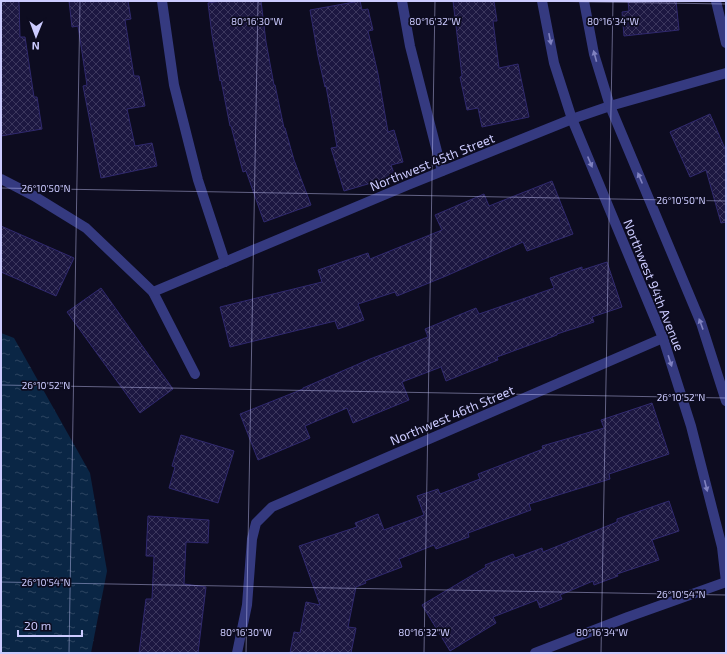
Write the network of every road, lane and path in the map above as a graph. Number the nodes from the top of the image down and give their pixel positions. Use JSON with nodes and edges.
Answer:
{"nodes":[{"id":1,"x":162,"y":1,"type":"edge"},
{"id":2,"x":402,"y":1,"type":"edge"},
{"id":3,"x":542,"y":1,"type":"edge"},
{"id":4,"x":584,"y":1,"type":"edge"},
{"id":5,"x":716,"y":1,"type":"edge"},
{"id":6,"x":726,"y":43,"type":"edge"},
{"id":7,"x":726,"y":73,"type":"edge"},
{"id":8,"x":610,"y":106,"type":"junction"},
{"id":9,"x":572,"y":119,"type":"junction"},
{"id":10,"x":442,"y":171,"type":"junction"},
{"id":11,"x":1,"y":180,"type":"edge"},
{"id":12,"x":225,"y":262,"type":"junction"},
{"id":13,"x":153,"y":292,"type":"junction"},
{"id":14,"x":663,"y":338,"type":"junction"},
{"id":15,"x":195,"y":374,"type":"dead end"},
{"id":16,"x":726,"y":401,"type":"edge"},
{"id":17,"x":724,"y":546,"type":"edge"},
{"id":18,"x":726,"y":582,"type":"edge"},
{"id":19,"x":237,"y":653,"type":"edge"},
{"id":20,"x":535,"y":653,"type":"edge"}],
"edges":[{"from":1,"to":12,"type":"street"},
{"from":2,"to":10,"type":"street"},
{"from":3,"to":9,"type":"street","name":"Northwest 94th Avenue","one_way":true},
{"from":8,"to":4,"type":"street","one_way":true},
{"from":5,"to":6,"type":"street"},
{"from":7,"to":8,"type":"street","name":"Northwest 45th Street"},
{"from":8,"to":9,"type":"street","name":"Northwest 45th Street"},
{"from":16,"to":8,"type":"street","one_way":true},
{"from":9,"to":10,"type":"street","name":"Northwest 45th Street"},
{"from":9,"to":14,"type":"street","name":"Northwest 94th Avenue","one_way":true},
{"from":10,"to":12,"type":"street","name":"Northwest 45th Street"},
{"from":11,"to":13,"type":"street"},
{"from":12,"to":13,"type":"street","name":"Northwest 45th Street"},
{"from":13,"to":15,"type":"street"},
{"from":14,"to":17,"type":"street","name":"Northwest 94th Avenue","one_way":true},
{"from":14,"to":19,"type":"street","name":"Northwest 46th Street"},
{"from":17,"to":18,"type":"street","name":"Northwest 94th Avenue"},
{"from":18,"to":20,"type":"street"}]}
